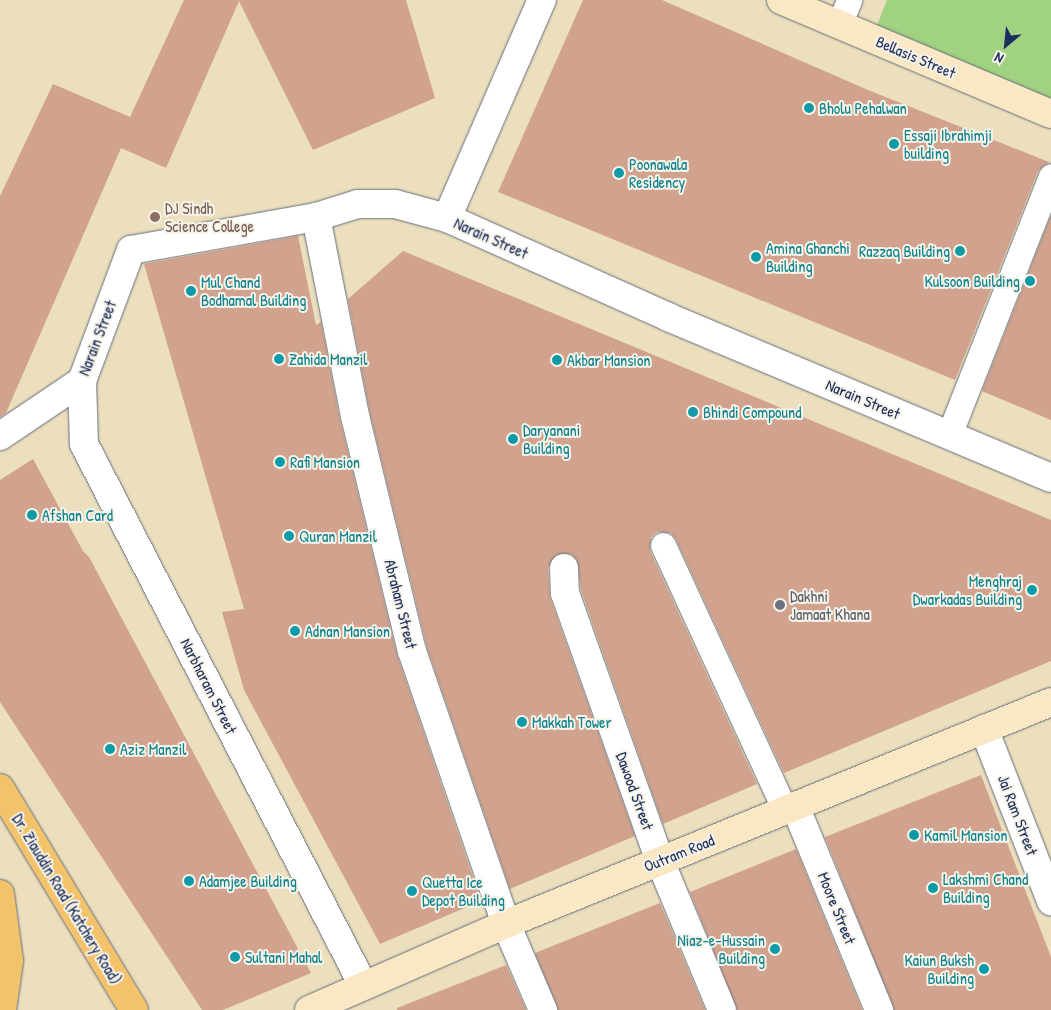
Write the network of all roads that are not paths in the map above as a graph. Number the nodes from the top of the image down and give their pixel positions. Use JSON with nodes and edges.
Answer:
{"nodes":[{"id":1,"x":542,"y":0,"type":"edge"},
{"id":2,"x":781,"y":0,"type":"edge"},
{"id":3,"x":844,"y":12,"type":"edge"},
{"id":4,"x":1051,"y":114,"type":"edge"},
{"id":5,"x":1051,"y":176,"type":"edge"},
{"id":6,"x":316,"y":216,"type":"junction"},
{"id":7,"x":447,"y":218,"type":"junction"},
{"id":8,"x":82,"y":380,"type":"junction"},
{"id":9,"x":949,"y":434,"type":"junction"},
{"id":10,"x":0,"y":436,"type":"edge"},
{"id":11,"x":1051,"y":478,"type":"edge"},
{"id":12,"x":663,"y":545,"type":"dead end"},
{"id":13,"x":564,"y":568,"type":"dead end"},
{"id":14,"x":1051,"y":702,"type":"edge"},
{"id":15,"x":984,"y":729,"type":"junction"},
{"id":16,"x":0,"y":788,"type":"edge"},
{"id":17,"x":790,"y":808,"type":"junction"},
{"id":18,"x":660,"y":861,"type":"junction"},
{"id":19,"x":0,"y":894,"type":"edge"},
{"id":20,"x":1051,"y":901,"type":"edge"},
{"id":21,"x":506,"y":924,"type":"junction"},
{"id":22,"x":363,"y":985,"type":"junction"},
{"id":23,"x":2,"y":1010,"type":"edge"},
{"id":24,"x":134,"y":1010,"type":"edge"},
{"id":25,"x":308,"y":1010,"type":"edge"},
{"id":26,"x":543,"y":1010,"type":"edge"},
{"id":27,"x":722,"y":1010,"type":"edge"},
{"id":28,"x":878,"y":1010,"type":"edge"}],
"edges":[{"from":1,"to":7,"type":"street"},
{"from":2,"to":3,"type":"street","name":"Bellasis Street"},
{"from":3,"to":4,"type":"street","name":"Bellasis Street"},
{"from":5,"to":9,"type":"lane"},
{"from":6,"to":7,"type":"street","name":"Narain Street"},
{"from":6,"to":8,"type":"street","name":"Narain Street"},
{"from":6,"to":21,"type":"street","name":"Abraham Street"},
{"from":7,"to":9,"type":"street","name":"Narain Street"},
{"from":8,"to":10,"type":"street","name":"Narain Street"},
{"from":8,"to":22,"type":"street","name":"Narbharam Street"},
{"from":9,"to":11,"type":"street","name":"Narain Street"},
{"from":12,"to":17,"type":"lane"},
{"from":13,"to":18,"type":"street","name":"Dawood Street"},
{"from":14,"to":15,"type":"street","name":"Outram Road"},
{"from":15,"to":17,"type":"street","name":"Outram Road"},
{"from":15,"to":20,"type":"street","name":"Jai Ram Street"},
{"from":16,"to":24,"type":"main road","name":"Dr. Ziauddin Road (Katchery Road)"},
{"from":17,"to":18,"type":"street","name":"Outram Road"},
{"from":17,"to":28,"type":"street","name":"Moore Street"},
{"from":18,"to":21,"type":"street","name":"Outram Road"},
{"from":18,"to":27,"type":"street","name":"Dawood Street"},
{"from":19,"to":23,"type":"main road"},
{"from":21,"to":22,"type":"street","name":"Outram Road"},
{"from":21,"to":26,"type":"street","name":"Abraham Street"},
{"from":22,"to":25,"type":"street","name":"Outram Road"}]}
